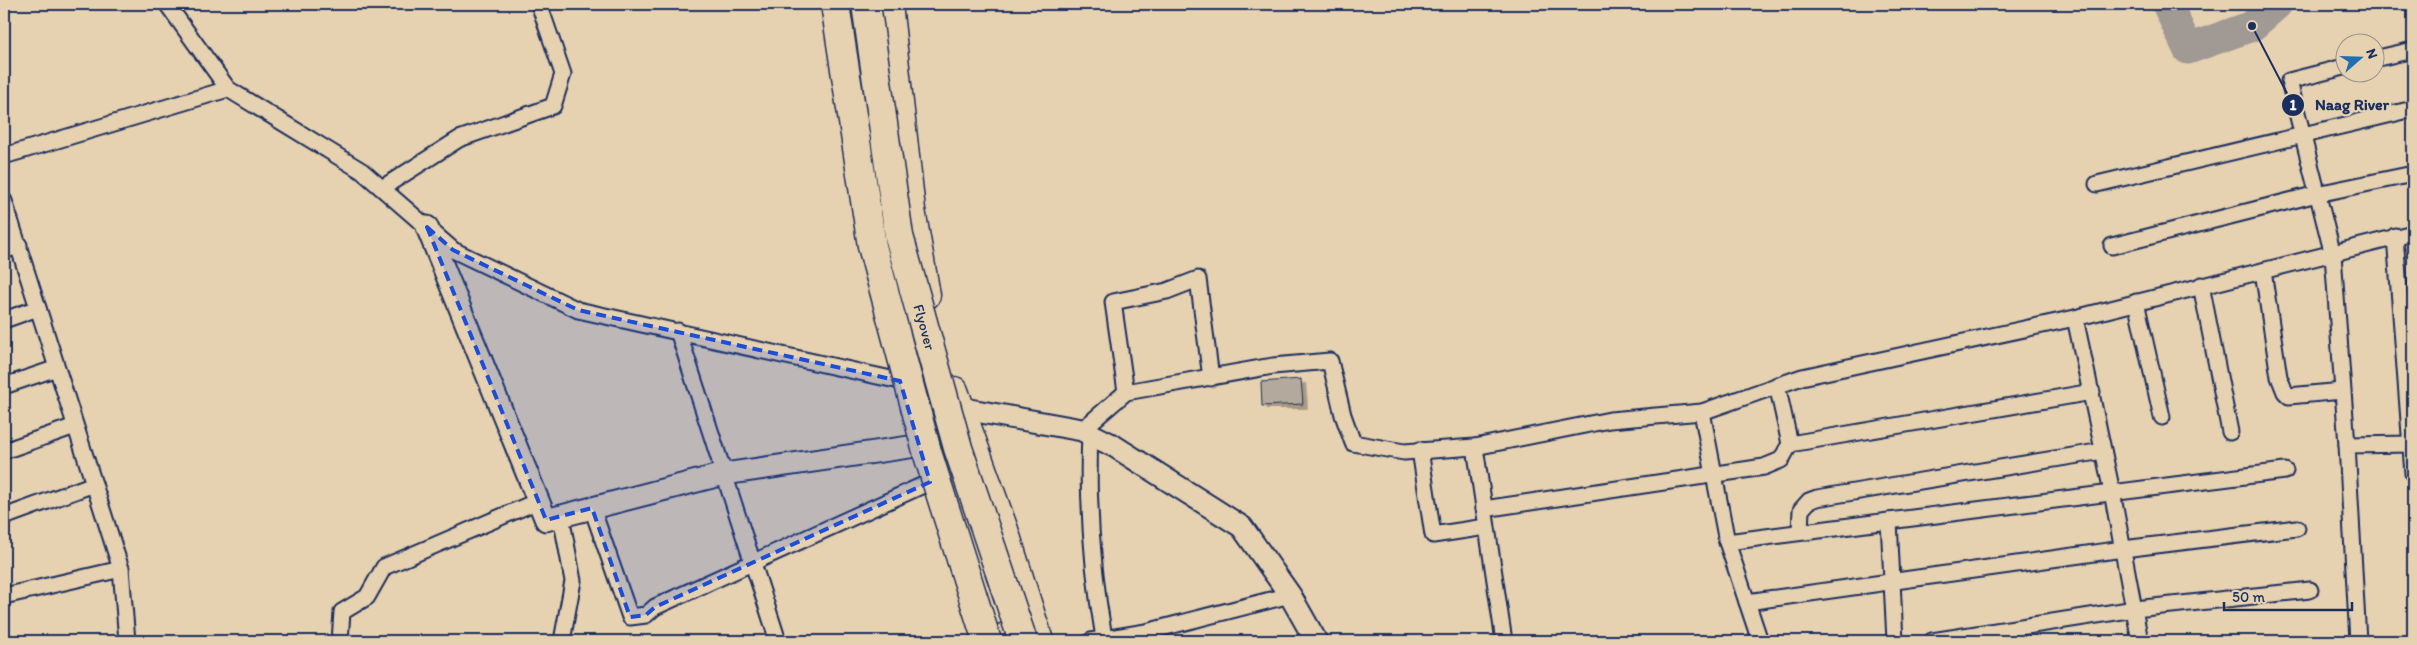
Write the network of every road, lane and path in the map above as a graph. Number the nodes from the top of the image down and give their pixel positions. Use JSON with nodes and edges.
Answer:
{"nodes":[{"id":1,"x":167,"y":4,"type":"edge"},
{"id":2,"x":539,"y":4,"type":"edge"},
{"id":3,"x":833,"y":4,"type":"edge"},
{"id":4,"x":866,"y":4,"type":"edge"},
{"id":5,"x":888,"y":4,"type":"edge"},
{"id":6,"x":2413,"y":50,"type":"edge"},
{"id":7,"x":2384,"y":57,"type":"edge"},
{"id":8,"x":2334,"y":70,"type":"edge"},
{"id":9,"x":228,"y":89,"type":"junction"},
{"id":10,"x":2413,"y":109,"type":"edge"},
{"id":11,"x":2302,"y":136,"type":"junction"},
{"id":12,"x":4,"y":156,"type":"edge"},
{"id":13,"x":2413,"y":174,"type":"edge"},
{"id":14,"x":2097,"y":184,"type":"dead end"},
{"id":15,"x":382,"y":188,"type":"junction"},
{"id":16,"x":2317,"y":194,"type":"junction"},
{"id":17,"x":4,"y":201,"type":"edge"},
{"id":18,"x":427,"y":227,"type":"junction"},
{"id":19,"x":2413,"y":233,"type":"edge"},
{"id":20,"x":2395,"y":236,"type":"junction"},
{"id":21,"x":19,"y":245,"type":"junction"},
{"id":22,"x":2112,"y":246,"type":"dead end"},
{"id":23,"x":4,"y":251,"type":"edge"},
{"id":24,"x":2333,"y":255,"type":"junction"},
{"id":25,"x":2263,"y":271,"type":"junction"},
{"id":26,"x":2201,"y":286,"type":"junction"},
{"id":27,"x":2136,"y":302,"type":"junction"},
{"id":28,"x":38,"y":308,"type":"junction"},
{"id":29,"x":2075,"y":318,"type":"junction"},
{"id":30,"x":4,"y":320,"type":"edge"},
{"id":31,"x":678,"y":331,"type":"junction"},
{"id":32,"x":57,"y":368,"type":"junction"},
{"id":33,"x":1211,"y":378,"type":"junction"},
{"id":34,"x":900,"y":381,"type":"junction"},
{"id":35,"x":4,"y":386,"type":"edge"},
{"id":36,"x":1777,"y":386,"type":"junction"},
{"id":37,"x":2342,"y":391,"type":"junction"},
{"id":38,"x":1126,"y":392,"type":"junction"},
{"id":39,"x":2092,"y":392,"type":"junction"},
{"id":40,"x":959,"y":408,"type":"junction"},
{"id":41,"x":1702,"y":412,"type":"junction"},
{"id":42,"x":2162,"y":417,"type":"dead end"},
{"id":43,"x":75,"y":426,"type":"junction"},
{"id":44,"x":1086,"y":432,"type":"junction"},
{"id":45,"x":2230,"y":432,"type":"dead end"},
{"id":46,"x":1790,"y":444,"type":"junction"},
{"id":47,"x":2412,"y":444,"type":"edge"},
{"id":48,"x":2348,"y":445,"type":"junction"},
{"id":49,"x":916,"y":446,"type":"junction"},
{"id":50,"x":1475,"y":447,"type":"junction"},
{"id":51,"x":1420,"y":450,"type":"junction"},
{"id":52,"x":4,"y":451,"type":"edge"},
{"id":53,"x":2103,"y":451,"type":"junction"},
{"id":54,"x":2285,"y":471,"type":"dead end"},
{"id":55,"x":724,"y":474,"type":"junction"},
{"id":56,"x":1716,"y":474,"type":"junction"},
{"id":57,"x":2413,"y":474,"type":"edge"},
{"id":58,"x":930,"y":482,"type":"junction"},
{"id":59,"x":94,"y":484,"type":"junction"},
{"id":60,"x":2112,"y":492,"type":"junction"},
{"id":61,"x":538,"y":501,"type":"junction"},
{"id":62,"x":592,"y":508,"type":"junction"},
{"id":63,"x":1484,"y":509,"type":"junction"},
{"id":64,"x":561,"y":516,"type":"junction"},
{"id":65,"x":4,"y":517,"type":"edge"},
{"id":66,"x":1889,"y":520,"type":"junction"},
{"id":67,"x":1486,"y":527,"type":"junction"},
{"id":68,"x":2297,"y":528,"type":"dead end"},
{"id":69,"x":1800,"y":531,"type":"junction"},
{"id":70,"x":1728,"y":542,"type":"junction"},
{"id":71,"x":2123,"y":549,"type":"junction"},
{"id":72,"x":754,"y":563,"type":"junction"},
{"id":73,"x":121,"y":568,"type":"junction"},
{"id":74,"x":1892,"y":581,"type":"junction"},
{"id":75,"x":2310,"y":590,"type":"dead end"},
{"id":76,"x":1290,"y":595,"type":"junction"},
{"id":77,"x":4,"y":596,"type":"edge"},
{"id":78,"x":1747,"y":602,"type":"junction"},
{"id":79,"x":2135,"y":609,"type":"junction"},
{"id":80,"x":1032,"y":637,"type":"edge"},
{"id":81,"x":1098,"y":640,"type":"edge"},
{"id":82,"x":127,"y":641,"type":"edge"},
{"id":83,"x":340,"y":641,"type":"edge"},
{"id":84,"x":562,"y":641,"type":"edge"},
{"id":85,"x":778,"y":641,"type":"edge"},
{"id":86,"x":978,"y":641,"type":"edge"},
{"id":87,"x":987,"y":641,"type":"edge"},
{"id":88,"x":993,"y":641,"type":"edge"},
{"id":89,"x":1316,"y":641,"type":"edge"},
{"id":90,"x":1504,"y":641,"type":"edge"},
{"id":91,"x":1760,"y":641,"type":"edge"},
{"id":92,"x":1895,"y":641,"type":"edge"},
{"id":93,"x":1932,"y":641,"type":"edge"},
{"id":94,"x":2140,"y":641,"type":"edge"},
{"id":95,"x":2358,"y":641,"type":"edge"}],
"edges":[{"from":1,"to":9,"type":"street"},
{"from":2,"to":15,"type":"street"},
{"from":3,"to":34,"type":"highway"},
{"from":3,"to":87,"type":"highway","name":"Flyover","bridge":true},
{"from":4,"to":80,"type":"highway","name":"Flyover","bridge":true},
{"from":5,"to":40,"type":"highway"},
{"from":6,"to":7,"type":"street"},
{"from":8,"to":11,"type":"street"},
{"from":9,"to":12,"type":"street"},
{"from":9,"to":15,"type":"street"},
{"from":10,"to":11,"type":"street"},
{"from":11,"to":14,"type":"street"},
{"from":11,"to":16,"type":"street"},
{"from":13,"to":16,"type":"street"},
{"from":15,"to":18,"type":"street"},
{"from":16,"to":22,"type":"street"},
{"from":16,"to":24,"type":"street"},
{"from":17,"to":21,"type":"street"},
{"from":18,"to":31,"type":"street"},
{"from":18,"to":61,"type":"street"},
{"from":19,"to":20,"type":"street"},
{"from":20,"to":24,"type":"street"},
{"from":20,"to":47,"type":"street"},
{"from":21,"to":23,"type":"street"},
{"from":21,"to":28,"type":"street"},
{"from":24,"to":25,"type":"street"},
{"from":24,"to":37,"type":"street"},
{"from":25,"to":26,"type":"street"},
{"from":25,"to":37,"type":"street"},
{"from":26,"to":27,"type":"street"},
{"from":26,"to":45,"type":"street"},
{"from":27,"to":29,"type":"street"},
{"from":27,"to":42,"type":"street"},
{"from":28,"to":30,"type":"street"},
{"from":28,"to":32,"type":"street"},
{"from":29,"to":36,"type":"street"},
{"from":29,"to":39,"type":"street"},
{"from":31,"to":34,"type":"street"},
{"from":31,"to":55,"type":"street"},
{"from":32,"to":35,"type":"street"},
{"from":32,"to":43,"type":"street"},
{"from":33,"to":38,"type":"street"},
{"from":33,"to":38,"type":"street"},
{"from":33,"to":51,"type":"street"},
{"from":34,"to":49,"type":"highway"},
{"from":36,"to":41,"type":"street"},
{"from":36,"to":46,"type":"street"},
{"from":37,"to":48,"type":"street"},
{"from":38,"to":44,"type":"street"},
{"from":39,"to":46,"type":"street"},
{"from":39,"to":53,"type":"street"},
{"from":40,"to":44,"type":"street"},
{"from":40,"to":49,"type":"street"},
{"from":40,"to":80,"type":"highway"},
{"from":41,"to":50,"type":"street"},
{"from":41,"to":56,"type":"street"},
{"from":43,"to":52,"type":"street"},
{"from":43,"to":59,"type":"street"},
{"from":44,"to":76,"type":"street"},
{"from":44,"to":81,"type":"street"},
{"from":46,"to":56,"type":"street"},
{"from":47,"to":48,"type":"street"},
{"from":47,"to":57,"type":"street"},
{"from":48,"to":95,"type":"street"},
{"from":49,"to":55,"type":"street"},
{"from":49,"to":58,"type":"highway"},
{"from":50,"to":51,"type":"street"},
{"from":50,"to":63,"type":"street"},
{"from":51,"to":67,"type":"street"},
{"from":53,"to":60,"type":"street"},
{"from":53,"to":69,"type":"street"},
{"from":54,"to":60,"type":"street"},
{"from":55,"to":62,"type":"street"},
{"from":55,"to":72,"type":"street"},
{"from":56,"to":63,"type":"street"},
{"from":56,"to":70,"type":"street"},
{"from":58,"to":72,"type":"street"},
{"from":58,"to":86,"type":"highway"},
{"from":59,"to":65,"type":"street"},
{"from":59,"to":73,"type":"street"},
{"from":60,"to":66,"type":"street"},
{"from":60,"to":71,"type":"street"},
{"from":61,"to":64,"type":"street"},
{"from":61,"to":83,"type":"street"},
{"from":62,"to":64,"type":"street"},
{"from":62,"to":72,"type":"street"},
{"from":63,"to":67,"type":"street"},
{"from":64,"to":84,"type":"street"},
{"from":66,"to":69,"type":"street"},
{"from":66,"to":74,"type":"street"},
{"from":67,"to":90,"type":"street"},
{"from":68,"to":71,"type":"street"},
{"from":69,"to":70,"type":"street"},
{"from":70,"to":78,"type":"street"},
{"from":71,"to":74,"type":"street"},
{"from":71,"to":79,"type":"street"},
{"from":72,"to":85,"type":"street"},
{"from":73,"to":77,"type":"street"},
{"from":73,"to":82,"type":"street"},
{"from":74,"to":78,"type":"street"},
{"from":74,"to":92,"type":"street"},
{"from":75,"to":79,"type":"street"},
{"from":76,"to":81,"type":"street"},
{"from":76,"to":89,"type":"street"},
{"from":78,"to":91,"type":"street"},
{"from":79,"to":93,"type":"street"},
{"from":79,"to":94,"type":"street"},
{"from":80,"to":88,"type":"highway"}]}
